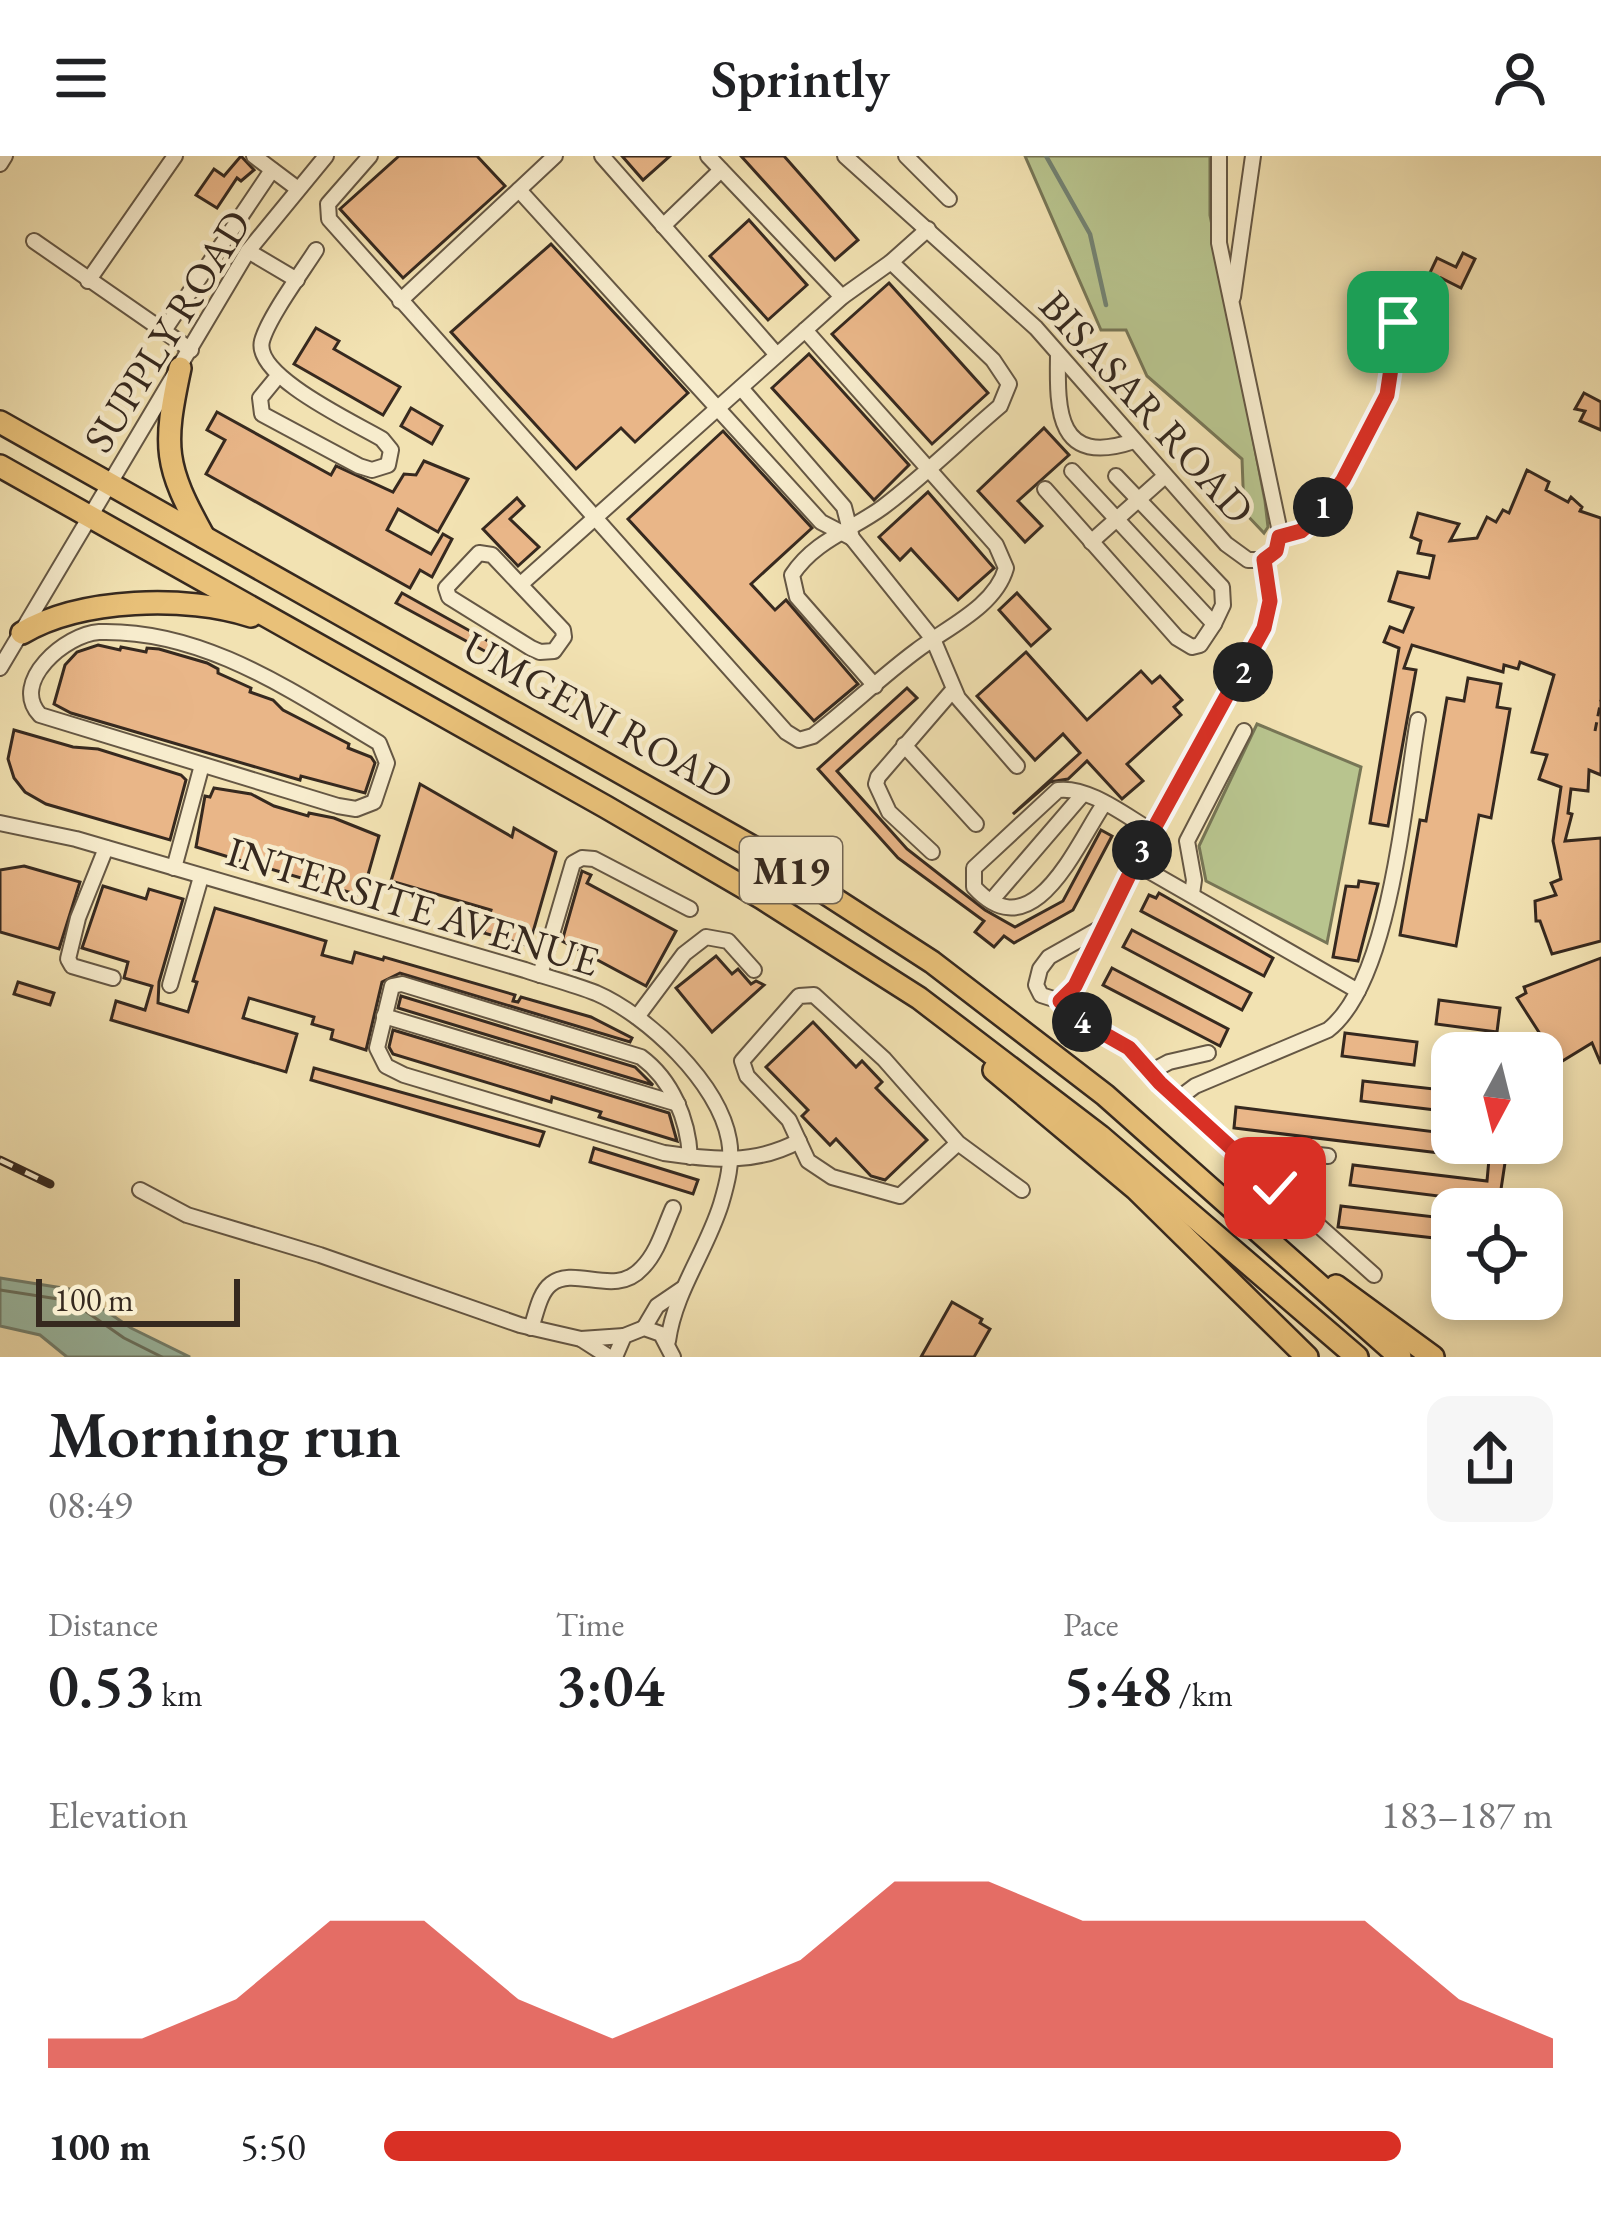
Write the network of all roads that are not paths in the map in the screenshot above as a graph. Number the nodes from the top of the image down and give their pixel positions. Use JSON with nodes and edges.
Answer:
{"nodes":[{"id":1,"x":5,"y":156,"type":"edge"},
{"id":2,"x":176,"y":156,"type":"edge"},
{"id":3,"x":254,"y":156,"type":"edge"},
{"id":4,"x":326,"y":156,"type":"edge"},
{"id":5,"x":370,"y":156,"type":"edge"},
{"id":6,"x":555,"y":156,"type":"edge"},
{"id":7,"x":602,"y":156,"type":"edge"},
{"id":8,"x":708,"y":156,"type":"edge"},
{"id":9,"x":845,"y":156,"type":"edge"},
{"id":10,"x":877,"y":156,"type":"edge"},
{"id":11,"x":906,"y":156,"type":"edge"},
{"id":12,"x":1219,"y":156,"type":"edge"},
{"id":13,"x":1253,"y":156,"type":"edge"},
{"id":14,"x":0,"y":164,"type":"edge"},
{"id":15,"x":272,"y":170,"type":"junction"},
{"id":16,"x":721,"y":170,"type":"junction"},
{"id":17,"x":861,"y":171,"type":"junction"},
{"id":18,"x":298,"y":189,"type":"junction"},
{"id":19,"x":518,"y":190,"type":"junction"},
{"id":20,"x":950,"y":200,"type":"dead end"},
{"id":21,"x":1245,"y":207,"type":"junction"},
{"id":22,"x":1216,"y":209,"type":"junction"},
{"id":23,"x":663,"y":226,"type":"junction"},
{"id":24,"x":928,"y":230,"type":"junction"},
{"id":25,"x":34,"y":241,"type":"dead end"},
{"id":26,"x":316,"y":250,"type":"dead end"},
{"id":27,"x":248,"y":251,"type":"junction"},
{"id":28,"x":891,"y":262,"type":"junction"},
{"id":29,"x":88,"y":280,"type":"junction"},
{"id":30,"x":297,"y":280,"type":"junction"},
{"id":31,"x":1422,"y":291,"type":"dead end"},
{"id":32,"x":842,"y":297,"type":"junction"},
{"id":33,"x":400,"y":301,"type":"junction"},
{"id":34,"x":1232,"y":314,"type":"junction"},
{"id":35,"x":805,"y":330,"type":"junction"},
{"id":36,"x":163,"y":332,"type":"junction"},
{"id":37,"x":777,"y":355,"type":"junction"},
{"id":38,"x":1058,"y":355,"type":"junction"},
{"id":39,"x":186,"y":359,"type":"junction"},
{"id":40,"x":278,"y":376,"type":"junction"},
{"id":41,"x":741,"y":388,"type":"junction"},
{"id":42,"x":719,"y":409,"type":"junction"},
{"id":43,"x":0,"y":422,"type":"edge"},
{"id":44,"x":1134,"y":441,"type":"junction"},
{"id":45,"x":0,"y":466,"type":"edge"},
{"id":46,"x":928,"y":469,"type":"junction"},
{"id":47,"x":1072,"y":471,"type":"dead end"},
{"id":48,"x":1116,"y":476,"type":"dead end"},
{"id":49,"x":1166,"y":476,"type":"junction"},
{"id":50,"x":111,"y":485,"type":"junction"},
{"id":51,"x":1045,"y":489,"type":"dead end"},
{"id":52,"x":1138,"y":500,"type":"junction"},
{"id":53,"x":92,"y":517,"type":"junction"},
{"id":54,"x":594,"y":518,"type":"junction"},
{"id":55,"x":1117,"y":519,"type":"junction"},
{"id":56,"x":847,"y":531,"type":"junction"},
{"id":57,"x":204,"y":537,"type":"junction"},
{"id":58,"x":1279,"y":537,"type":"junction"},
{"id":59,"x":1091,"y":542,"type":"junction"},
{"id":60,"x":1264,"y":560,"type":"junction"},
{"id":61,"x":521,"y":584,"type":"junction"},
{"id":62,"x":1214,"y":623,"type":"junction"},
{"id":63,"x":298,"y":632,"type":"junction"},
{"id":64,"x":22,"y":633,"type":"junction"},
{"id":65,"x":933,"y":639,"type":"junction"},
{"id":66,"x":0,"y":668,"type":"edge"},
{"id":67,"x":875,"y":686,"type":"junction"},
{"id":68,"x":953,"y":690,"type":"junction"},
{"id":69,"x":1418,"y":720,"type":"dead end"},
{"id":70,"x":1244,"y":731,"type":"dead end"},
{"id":71,"x":904,"y":745,"type":"junction"},
{"id":72,"x":202,"y":765,"type":"junction"},
{"id":73,"x":1017,"y":766,"type":"dead end"},
{"id":74,"x":1083,"y":794,"type":"junction"},
{"id":75,"x":1104,"y":804,"type":"junction"},
{"id":76,"x":0,"y":824,"type":"edge"},
{"id":77,"x":976,"y":824,"type":"dead end"},
{"id":78,"x":1152,"y":832,"type":"junction"},
{"id":79,"x":106,"y":848,"type":"junction"},
{"id":80,"x":932,"y":852,"type":"dead end"},
{"id":81,"x":1135,"y":863,"type":"junction"},
{"id":82,"x":174,"y":868,"type":"junction"},
{"id":83,"x":201,"y":877,"type":"junction"},
{"id":84,"x":1192,"y":894,"type":"junction"},
{"id":85,"x":991,"y":901,"type":"junction"},
{"id":86,"x":690,"y":909,"type":"dead end"},
{"id":87,"x":1104,"y":926,"type":"junction"},
{"id":88,"x":754,"y":970,"type":"dead end"},
{"id":89,"x":540,"y":975,"type":"junction"},
{"id":90,"x":113,"y":978,"type":"dead end"},
{"id":91,"x":894,"y":982,"type":"junction"},
{"id":92,"x":170,"y":985,"type":"dead end"},
{"id":93,"x":1358,"y":991,"type":"junction"},
{"id":94,"x":1060,"y":1001,"type":"junction"},
{"id":95,"x":384,"y":1016,"type":"junction"},
{"id":96,"x":637,"y":1018,"type":"junction"},
{"id":97,"x":1208,"y":1053,"type":"dead end"},
{"id":98,"x":1150,"y":1072,"type":"junction"},
{"id":99,"x":1179,"y":1097,"type":"junction"},
{"id":100,"x":678,"y":1104,"type":"junction"},
{"id":101,"x":799,"y":1141,"type":"junction"},
{"id":102,"x":958,"y":1143,"type":"junction"},
{"id":103,"x":1239,"y":1154,"type":"junction"},
{"id":104,"x":1328,"y":1156,"type":"dead end"},
{"id":105,"x":690,"y":1157,"type":"junction"},
{"id":106,"x":729,"y":1160,"type":"junction"},
{"id":107,"x":140,"y":1190,"type":"dead end"},
{"id":108,"x":1022,"y":1190,"type":"dead end"},
{"id":109,"x":673,"y":1208,"type":"dead end"},
{"id":110,"x":1298,"y":1266,"type":"junction"},
{"id":111,"x":1374,"y":1275,"type":"dead end"},
{"id":112,"x":682,"y":1289,"type":"junction"},
{"id":113,"x":531,"y":1328,"type":"junction"},
{"id":114,"x":644,"y":1328,"type":"junction"},
{"id":115,"x":624,"y":1336,"type":"junction"},
{"id":116,"x":581,"y":1339,"type":"junction"},
{"id":117,"x":668,"y":1341,"type":"junction"},
{"id":118,"x":612,"y":1357,"type":"edge"},
{"id":119,"x":673,"y":1357,"type":"edge"},
{"id":120,"x":1307,"y":1357,"type":"edge"},
{"id":121,"x":1357,"y":1357,"type":"edge"},
{"id":122,"x":1400,"y":1357,"type":"edge"},
{"id":123,"x":1433,"y":1357,"type":"edge"}],
"edges":[{"from":1,"to":14,"type":"street"},
{"from":2,"to":29,"type":"street"},
{"from":3,"to":15,"type":"street"},
{"from":4,"to":18,"type":"street","name":"SUPPLY ROAD"},
{"from":5,"to":33,"type":"street"},
{"from":6,"to":19,"type":"street"},
{"from":7,"to":23,"type":"street"},
{"from":8,"to":16,"type":"street"},
{"from":9,"to":17,"type":"street","name":"BISASAR ROAD"},
{"from":10,"to":17,"type":"street"},
{"from":11,"to":20,"type":"street"},
{"from":12,"to":22,"type":"street"},
{"from":13,"to":21,"type":"street"},
{"from":15,"to":18,"type":"street"},
{"from":15,"to":36,"type":"street"},
{"from":16,"to":23,"type":"street"},
{"from":16,"to":32,"type":"street"},
{"from":17,"to":24,"type":"street","name":"BISASAR ROAD"},
{"from":18,"to":27,"type":"street","name":"SUPPLY ROAD"},
{"from":19,"to":33,"type":"street"},
{"from":19,"to":42,"type":"street"},
{"from":21,"to":22,"type":"street"},
{"from":21,"to":34,"type":"street"},
{"from":22,"to":34,"type":"street"},
{"from":23,"to":37,"type":"street"},
{"from":24,"to":28,"type":"street"},
{"from":24,"to":38,"type":"street","name":"BISASAR ROAD"},
{"from":25,"to":29,"type":"street"},
{"from":26,"to":30,"type":"street"},
{"from":27,"to":30,"type":"street"},
{"from":27,"to":39,"type":"street","name":"SUPPLY ROAD"},
{"from":28,"to":32,"type":"street"},
{"from":28,"to":46,"type":"street"},
{"from":29,"to":36,"type":"street"},
{"from":30,"to":40,"type":"street"},
{"from":31,"to":58,"type":"street"},
{"from":32,"to":35,"type":"street"},
{"from":33,"to":54,"type":"street"},
{"from":34,"to":58,"type":"street"},
{"from":35,"to":37,"type":"street"},
{"from":35,"to":46,"type":"street"},
{"from":36,"to":39,"type":"street"},
{"from":37,"to":41,"type":"street"},
{"from":38,"to":44,"type":"street","name":"BISASAR ROAD"},
{"from":38,"to":44,"type":"street"},
{"from":39,"to":50,"type":"street","name":"SUPPLY ROAD"},
{"from":39,"to":57,"type":"highway"},
{"from":40,"to":40,"type":"street"},
{"from":41,"to":42,"type":"street"},
{"from":41,"to":56,"type":"street"},
{"from":42,"to":54,"type":"street"},
{"from":42,"to":56,"type":"street"},
{"from":43,"to":50,"type":"highway","name":"UMGENI ROAD","number":"M19"},
{"from":44,"to":49,"type":"street","name":"BISASAR ROAD"},
{"from":45,"to":53,"type":"highway","name":"UMGENI ROAD","number":"M19"},
{"from":46,"to":56,"type":"street"},
{"from":46,"to":65,"type":"street"},
{"from":47,"to":55,"type":"street"},
{"from":48,"to":52,"type":"street"},
{"from":49,"to":52,"type":"street"},
{"from":49,"to":60,"type":"street","name":"BISASAR ROAD"},
{"from":50,"to":53,"type":"street","name":"SUPPLY ROAD"},
{"from":50,"to":57,"type":"highway","name":"UMGENI ROAD","number":"M19"},
{"from":51,"to":59,"type":"street"},
{"from":52,"to":55,"type":"street"},
{"from":52,"to":62,"type":"street"},
{"from":53,"to":63,"type":"highway","name":"UMGENI ROAD","number":"M19"},
{"from":53,"to":64,"type":"street","name":"SUPPLY ROAD"},
{"from":54,"to":61,"type":"street"},
{"from":54,"to":67,"type":"street"},
{"from":55,"to":59,"type":"street"},
{"from":55,"to":62,"type":"street"},
{"from":56,"to":65,"type":"street"},
{"from":56,"to":67,"type":"street"},
{"from":57,"to":110,"type":"highway","name":"UMGENI ROAD","number":"M19"},
{"from":58,"to":60,"type":"street"},
{"from":59,"to":62,"type":"street"},
{"from":60,"to":78,"type":"street","name":"BISASAR ROAD"},
{"from":61,"to":61,"type":"street"},
{"from":63,"to":64,"type":"highway"},
{"from":63,"to":91,"type":"highway","name":"UMGENI ROAD","number":"M19"},
{"from":64,"to":66,"type":"street","name":"SUPPLY ROAD"},
{"from":65,"to":67,"type":"street"},
{"from":65,"to":68,"type":"street"},
{"from":68,"to":71,"type":"street"},
{"from":68,"to":73,"type":"street"},
{"from":69,"to":93,"type":"street"},
{"from":70,"to":84,"type":"street"},
{"from":71,"to":77,"type":"street"},
{"from":71,"to":80,"type":"street"},
{"from":72,"to":72,"type":"street"},
{"from":72,"to":82,"type":"street"},
{"from":74,"to":75,"type":"street"},
{"from":74,"to":85,"type":"street"},
{"from":74,"to":85,"type":"street"},
{"from":75,"to":78,"type":"street"},
{"from":75,"to":85,"type":"street"},
{"from":76,"to":79,"type":"street","name":"INTERSITE AVENUE"},
{"from":78,"to":81,"type":"street","name":"BISASAR ROAD"},
{"from":79,"to":82,"type":"street","name":"INTERSITE AVENUE"},
{"from":79,"to":90,"type":"street"},
{"from":81,"to":84,"type":"street"},
{"from":81,"to":87,"type":"street","name":"BISASAR ROAD"},
{"from":82,"to":83,"type":"street","name":"INTERSITE AVENUE"},
{"from":83,"to":89,"type":"street","name":"INTERSITE AVENUE"},
{"from":83,"to":92,"type":"street"},
{"from":84,"to":93,"type":"street"},
{"from":86,"to":89,"type":"street"},
{"from":87,"to":94,"type":"street","name":"BISASAR ROAD"},
{"from":87,"to":94,"type":"street"},
{"from":88,"to":96,"type":"street"},
{"from":89,"to":96,"type":"street","name":"INTERSITE AVENUE"},
{"from":91,"to":120,"type":"highway"},
{"from":91,"to":121,"type":"highway","name":"UMGENI ROAD","number":"M19"},
{"from":93,"to":99,"type":"street"},
{"from":94,"to":98,"type":"street"},
{"from":95,"to":100,"type":"street"},
{"from":95,"to":100,"type":"street"},
{"from":95,"to":105,"type":"street"},
{"from":96,"to":106,"type":"street","name":"INTERSITE AVENUE"},
{"from":97,"to":98,"type":"street"},
{"from":98,"to":99,"type":"street"},
{"from":99,"to":103,"type":"street"},
{"from":100,"to":105,"type":"street"},
{"from":101,"to":102,"type":"street"},
{"from":101,"to":102,"type":"street"},
{"from":101,"to":106,"type":"street"},
{"from":102,"to":108,"type":"street"},
{"from":103,"to":104,"type":"street"},
{"from":103,"to":111,"type":"street"},
{"from":105,"to":106,"type":"street"},
{"from":106,"to":112,"type":"street","name":"INTERSITE AVENUE"},
{"from":107,"to":113,"type":"street"},
{"from":109,"to":113,"type":"street"},
{"from":110,"to":122,"type":"highway","name":"UMGENI ROAD","number":"M19"},
{"from":110,"to":123,"type":"highway"},
{"from":112,"to":114,"type":"street","name":"INTERSITE AVENUE"},
{"from":112,"to":117,"type":"street","name":"INTERSITE AVENUE"},
{"from":113,"to":116,"type":"street"},
{"from":114,"to":115,"type":"street"},
{"from":114,"to":117,"type":"street"},
{"from":115,"to":116,"type":"street"},
{"from":115,"to":118,"type":"street"},
{"from":116,"to":118,"type":"street"},
{"from":117,"to":119,"type":"street"}]}
